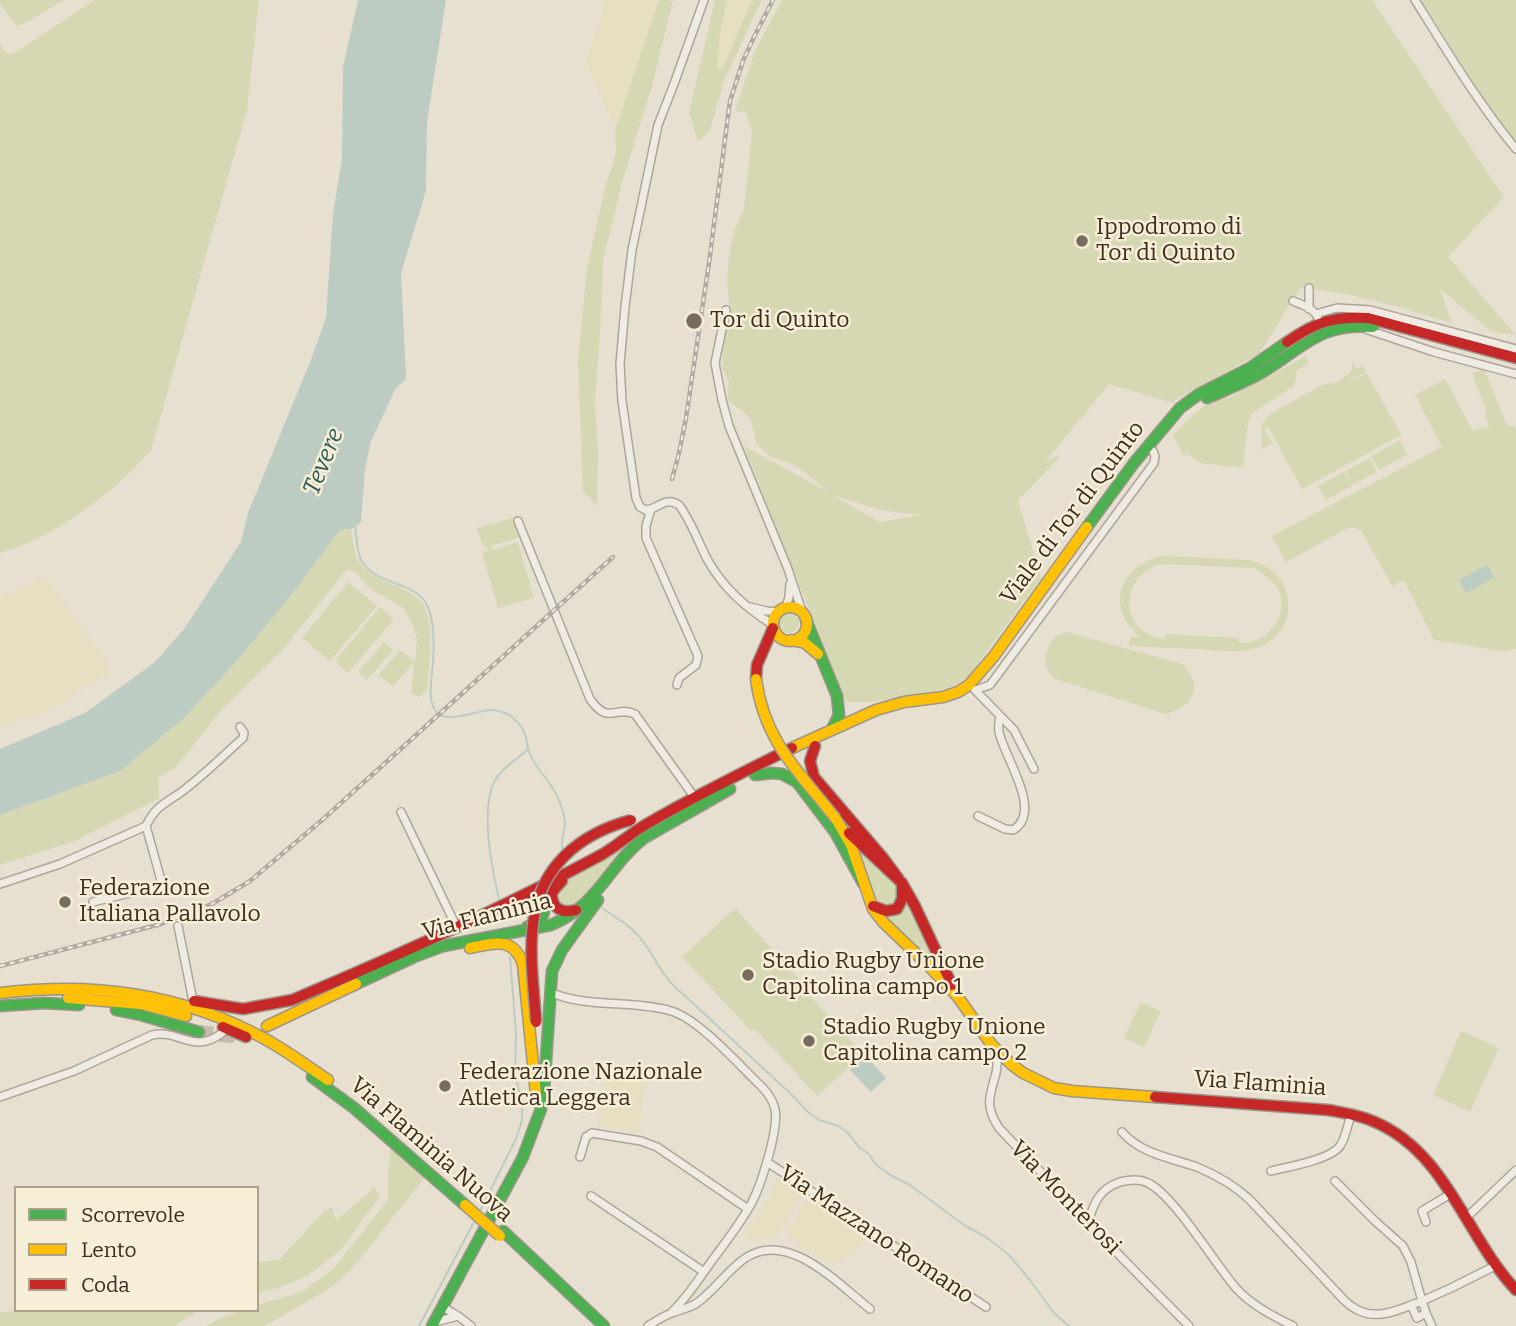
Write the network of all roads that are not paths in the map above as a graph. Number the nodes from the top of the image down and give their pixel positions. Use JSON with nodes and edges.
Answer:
{"nodes":[{"id":1,"x":704,"y":0,"type":"edge"},
{"id":2,"x":1415,"y":0,"type":"edge"},
{"id":3,"x":1516,"y":149,"type":"edge"},
{"id":4,"x":1309,"y":288,"type":"dead end"},
{"id":5,"x":1293,"y":301,"type":"dead end"},
{"id":6,"x":726,"y":310,"type":"dead end"},
{"id":7,"x":1317,"y":319,"type":"junction"},
{"id":8,"x":1354,"y":326,"type":"junction"},
{"id":9,"x":1482,"y":344,"type":"junction"},
{"id":10,"x":1516,"y":349,"type":"edge"},
{"id":11,"x":1516,"y":358,"type":"edge"},
{"id":12,"x":1516,"y":366,"type":"edge"},
{"id":13,"x":1516,"y":374,"type":"edge"},
{"id":14,"x":1150,"y":449,"type":"junction"},
{"id":15,"x":651,"y":509,"type":"junction"},
{"id":16,"x":518,"y":521,"type":"dead end"},
{"id":17,"x":788,"y":569,"type":"junction"},
{"id":18,"x":746,"y":606,"type":"junction"},
{"id":19,"x":782,"y":609,"type":"junction"},
{"id":20,"x":805,"y":617,"type":"junction"},
{"id":21,"x":773,"y":626,"type":"junction"},
{"id":22,"x":789,"y":640,"type":"junction"},
{"id":23,"x":763,"y":651,"type":"junction"},
{"id":24,"x":822,"y":658,"type":"junction"},
{"id":25,"x":677,"y":685,"type":"dead end"},
{"id":26,"x":975,"y":690,"type":"junction"},
{"id":27,"x":837,"y":696,"type":"junction"},
{"id":28,"x":862,"y":715,"type":"junction"},
{"id":29,"x":1000,"y":716,"type":"junction"},
{"id":30,"x":240,"y":727,"type":"dead end"},
{"id":31,"x":832,"y":729,"type":"junction"},
{"id":32,"x":816,"y":746,"type":"junction"},
{"id":33,"x":1034,"y":769,"type":"dead end"},
{"id":34,"x":755,"y":775,"type":"junction"},
{"id":35,"x":695,"y":798,"type":"junction"},
{"id":36,"x":401,"y":812,"type":"dead end"},
{"id":37,"x":670,"y":813,"type":"junction"},
{"id":38,"x":978,"y":816,"type":"dead end"},
{"id":39,"x":836,"y":819,"type":"junction"},
{"id":40,"x":146,"y":826,"type":"junction"},
{"id":41,"x":615,"y":869,"type":"junction"},
{"id":42,"x":572,"y":871,"type":"junction"},
{"id":43,"x":900,"y":881,"type":"junction"},
{"id":44,"x":863,"y":883,"type":"junction"},
{"id":45,"x":0,"y":884,"type":"edge"},
{"id":46,"x":514,"y":900,"type":"junction"},
{"id":47,"x":93,"y":902,"type":"dead end"},
{"id":48,"x":872,"y":905,"type":"junction"},
{"id":49,"x":584,"y":906,"type":"junction"},
{"id":50,"x":178,"y":926,"type":"dead end"},
{"id":51,"x":457,"y":929,"type":"junction"},
{"id":52,"x":517,"y":931,"type":"junction"},
{"id":53,"x":414,"y":957,"type":"junction"},
{"id":54,"x":523,"y":964,"type":"junction"},
{"id":55,"x":550,"y":992,"type":"junction"},
{"id":56,"x":0,"y":993,"type":"edge"},
{"id":57,"x":958,"y":997,"type":"junction"},
{"id":58,"x":158,"y":998,"type":"junction"},
{"id":59,"x":193,"y":1001,"type":"junction"},
{"id":60,"x":0,"y":1004,"type":"edge"},
{"id":61,"x":267,"y":1026,"type":"dead end"},
{"id":62,"x":223,"y":1030,"type":"junction"},
{"id":63,"x":200,"y":1032,"type":"tunnel mouth"},
{"id":64,"x":996,"y":1050,"type":"junction"},
{"id":65,"x":536,"y":1094,"type":"junction"},
{"id":66,"x":0,"y":1097,"type":"edge"},
{"id":67,"x":1351,"y":1114,"type":"junction"},
{"id":68,"x":536,"y":1122,"type":"junction"},
{"id":69,"x":1122,"y":1132,"type":"dead end"},
{"id":70,"x":580,"y":1157,"type":"dead end"},
{"id":71,"x":767,"y":1162,"type":"junction"},
{"id":72,"x":1271,"y":1171,"type":"dead end"},
{"id":73,"x":1514,"y":1175,"type":"edge"},
{"id":74,"x":1335,"y":1181,"type":"dead end"},
{"id":75,"x":1452,"y":1193,"type":"junction"},
{"id":76,"x":592,"y":1196,"type":"dead end"},
{"id":77,"x":466,"y":1202,"type":"junction"},
{"id":78,"x":748,"y":1209,"type":"junction"},
{"id":79,"x":1466,"y":1218,"type":"junction"},
{"id":80,"x":1088,"y":1222,"type":"junction"},
{"id":81,"x":1426,"y":1222,"type":"dead end"},
{"id":82,"x":501,"y":1234,"type":"junction"},
{"id":83,"x":1495,"y":1266,"type":"junction"},
{"id":84,"x":704,"y":1272,"type":"junction"},
{"id":85,"x":1516,"y":1290,"type":"edge"},
{"id":86,"x":1422,"y":1301,"type":"junction"},
{"id":87,"x":1411,"y":1305,"type":"junction"},
{"id":88,"x":443,"y":1307,"type":"junction"},
{"id":89,"x":986,"y":1307,"type":"dead end"},
{"id":90,"x":870,"y":1309,"type":"dead end"},
{"id":91,"x":671,"y":1313,"type":"junction"},
{"id":92,"x":1426,"y":1313,"type":"junction"},
{"id":93,"x":458,"y":1315,"type":"junction"},
{"id":94,"x":433,"y":1324,"type":"edge"},
{"id":95,"x":471,"y":1326,"type":"edge"},
{"id":96,"x":596,"y":1326,"type":"edge"},
{"id":97,"x":604,"y":1326,"type":"edge"},
{"id":98,"x":648,"y":1326,"type":"edge"},
{"id":99,"x":1189,"y":1326,"type":"edge"},
{"id":100,"x":1293,"y":1326,"type":"edge"},
{"id":101,"x":1432,"y":1326,"type":"edge"}],
"edges":[{"from":1,"to":15,"type":"street"},
{"from":2,"to":3,"type":"street"},
{"from":4,"to":7,"type":"street"},
{"from":5,"to":7,"type":"street"},
{"from":6,"to":17,"type":"street"},
{"from":7,"to":8,"type":"main road","name":"Viale di Tor di Quinto"},
{"from":7,"to":9,"type":"main road","name":"Viale di Tor di Quinto"},
{"from":7,"to":14,"type":"main road","name":"Viale di Tor di Quinto"},
{"from":8,"to":12,"type":"main road","name":"Viale di Tor di Quinto"},
{"from":8,"to":13,"type":"street"},
{"from":9,"to":10,"type":"street","name":"Viale di Tor di Quinto"},
{"from":9,"to":11,"type":"main road","name":"Viale di Tor di Quinto"},
{"from":14,"to":26,"type":"main road","name":"Viale di Tor di Quinto"},
{"from":14,"to":28,"type":"main road","name":"Viale di Tor di Quinto"},
{"from":15,"to":18,"type":"street"},
{"from":15,"to":25,"type":"street"},
{"from":16,"to":35,"type":"street"},
{"from":17,"to":19,"type":"street"},
{"from":17,"to":20,"type":"street"},
{"from":18,"to":19,"type":"street"},
{"from":18,"to":21,"type":"street"},
{"from":19,"to":20,"type":"main road"},
{"from":19,"to":21,"type":"main road"},
{"from":20,"to":22,"type":"main road"},
{"from":20,"to":24,"type":"main road"},
{"from":21,"to":22,"type":"main road"},
{"from":21,"to":23,"type":"main road","name":"Via Flaminia"},
{"from":22,"to":23,"type":"main road"},
{"from":22,"to":24,"type":"main road"},
{"from":23,"to":39,"type":"main road","name":"Via Flaminia","bridge":true},
{"from":24,"to":27,"type":"main road"},
{"from":26,"to":29,"type":"street"},
{"from":26,"to":32,"type":"main road","name":"Viale di Tor di Quinto"},
{"from":27,"to":28,"type":"main road"},
{"from":27,"to":31,"type":"main road"},
{"from":28,"to":31,"type":"main road","name":"Via Flaminia"},
{"from":29,"to":33,"type":"street"},
{"from":29,"to":38,"type":"street"},
{"from":30,"to":40,"type":"street"},
{"from":31,"to":35,"type":"main road","name":"Via Flaminia"},
{"from":32,"to":34,"type":"main road","name":"Via Flaminia"},
{"from":32,"to":43,"type":"main road"},
{"from":34,"to":41,"type":"main road","name":"Via Flaminia"},
{"from":34,"to":44,"type":"main road"},
{"from":35,"to":37,"type":"main road","name":"Via Flaminia"},
{"from":36,"to":51,"type":"street"},
{"from":37,"to":42,"type":"main road","name":"Via Flaminia"},
{"from":37,"to":65,"type":"main road","bridge":true},
{"from":39,"to":43,"type":"main road","name":"Via Flaminia"},
{"from":39,"to":44,"type":"main road","name":"Via Flaminia"},
{"from":40,"to":45,"type":"street"},
{"from":40,"to":47,"type":"street"},
{"from":41,"to":49,"type":"main road","name":"Via Flaminia"},
{"from":41,"to":55,"type":"main road"},
{"from":42,"to":46,"type":"main road","name":"Via Flaminia"},
{"from":42,"to":49,"type":"main road"},
{"from":43,"to":48,"type":"main road"},
{"from":43,"to":57,"type":"main road","name":"Via Flaminia"},
{"from":44,"to":48,"type":"main road","name":"Via Flaminia"},
{"from":46,"to":51,"type":"main road","name":"Via Flaminia"},
{"from":46,"to":52,"type":"main road"},
{"from":48,"to":57,"type":"main road","name":"Via Flaminia"},
{"from":49,"to":52,"type":"main road","name":"Via Flaminia"},
{"from":50,"to":59,"type":"street"},
{"from":51,"to":59,"type":"main road","name":"Via Flaminia"},
{"from":52,"to":53,"type":"main road","name":"Via Flaminia"},
{"from":53,"to":54,"type":"main road"},
{"from":53,"to":61,"type":"main road","name":"Via Flaminia"},
{"from":54,"to":55,"type":"main road"},
{"from":54,"to":65,"type":"main road"},
{"from":55,"to":68,"type":"main road"},
{"from":55,"to":71,"type":"street"},
{"from":56,"to":58,"type":"main road"},
{"from":57,"to":64,"type":"main road","name":"Via Flaminia"},
{"from":58,"to":59,"type":"main road","name":"Via Flaminia"},
{"from":58,"to":77,"type":"main road","name":"Via Flaminia Nuova"},
{"from":60,"to":62,"type":"main road","name":"Via Flaminia Nuova"},
{"from":60,"to":63,"type":"main road"},
{"from":62,"to":66,"type":"street"},
{"from":62,"to":77,"type":"main road","name":"Via Flaminia Nuova"},
{"from":64,"to":67,"type":"main road","name":"Via Flaminia"},
{"from":64,"to":80,"type":"street","name":"Via Monterosi"},
{"from":65,"to":68,"type":"main road"},
{"from":67,"to":72,"type":"street"},
{"from":67,"to":75,"type":"main road","name":"Via Flaminia"},
{"from":68,"to":88,"type":"main road"},
{"from":69,"to":87,"type":"street"},
{"from":70,"to":78,"type":"street"},
{"from":71,"to":78,"type":"street"},
{"from":71,"to":89,"type":"street","name":"Via Mazzano Romano"},
{"from":73,"to":79,"type":"street"},
{"from":74,"to":86,"type":"street"},
{"from":75,"to":79,"type":"main road","name":"Via Flaminia"},
{"from":75,"to":81,"type":"street"},
{"from":76,"to":84,"type":"street"},
{"from":77,"to":82,"type":"main road","name":"Via Flaminia Nuova","bridge":true},
{"from":78,"to":84,"type":"street"},
{"from":79,"to":83,"type":"main road","name":"Via Flaminia"},
{"from":80,"to":99,"type":"street","name":"Via Monterosi"},
{"from":80,"to":100,"type":"street"},
{"from":82,"to":96,"type":"main road","name":"Via Flaminia Nuova"},
{"from":82,"to":97,"type":"main road","name":"Via Flaminia Nuova"},
{"from":83,"to":85,"type":"main road","name":"Via Flaminia"},
{"from":83,"to":86,"type":"street"},
{"from":84,"to":91,"type":"street"},
{"from":86,"to":87,"type":"street"},
{"from":86,"to":92,"type":"street"},
{"from":87,"to":92,"type":"street"},
{"from":88,"to":93,"type":"street"},
{"from":88,"to":94,"type":"main road"},
{"from":90,"to":91,"type":"street"},
{"from":91,"to":98,"type":"street"},
{"from":92,"to":101,"type":"street"},
{"from":93,"to":94,"type":"street"},
{"from":93,"to":95,"type":"street"}]}
